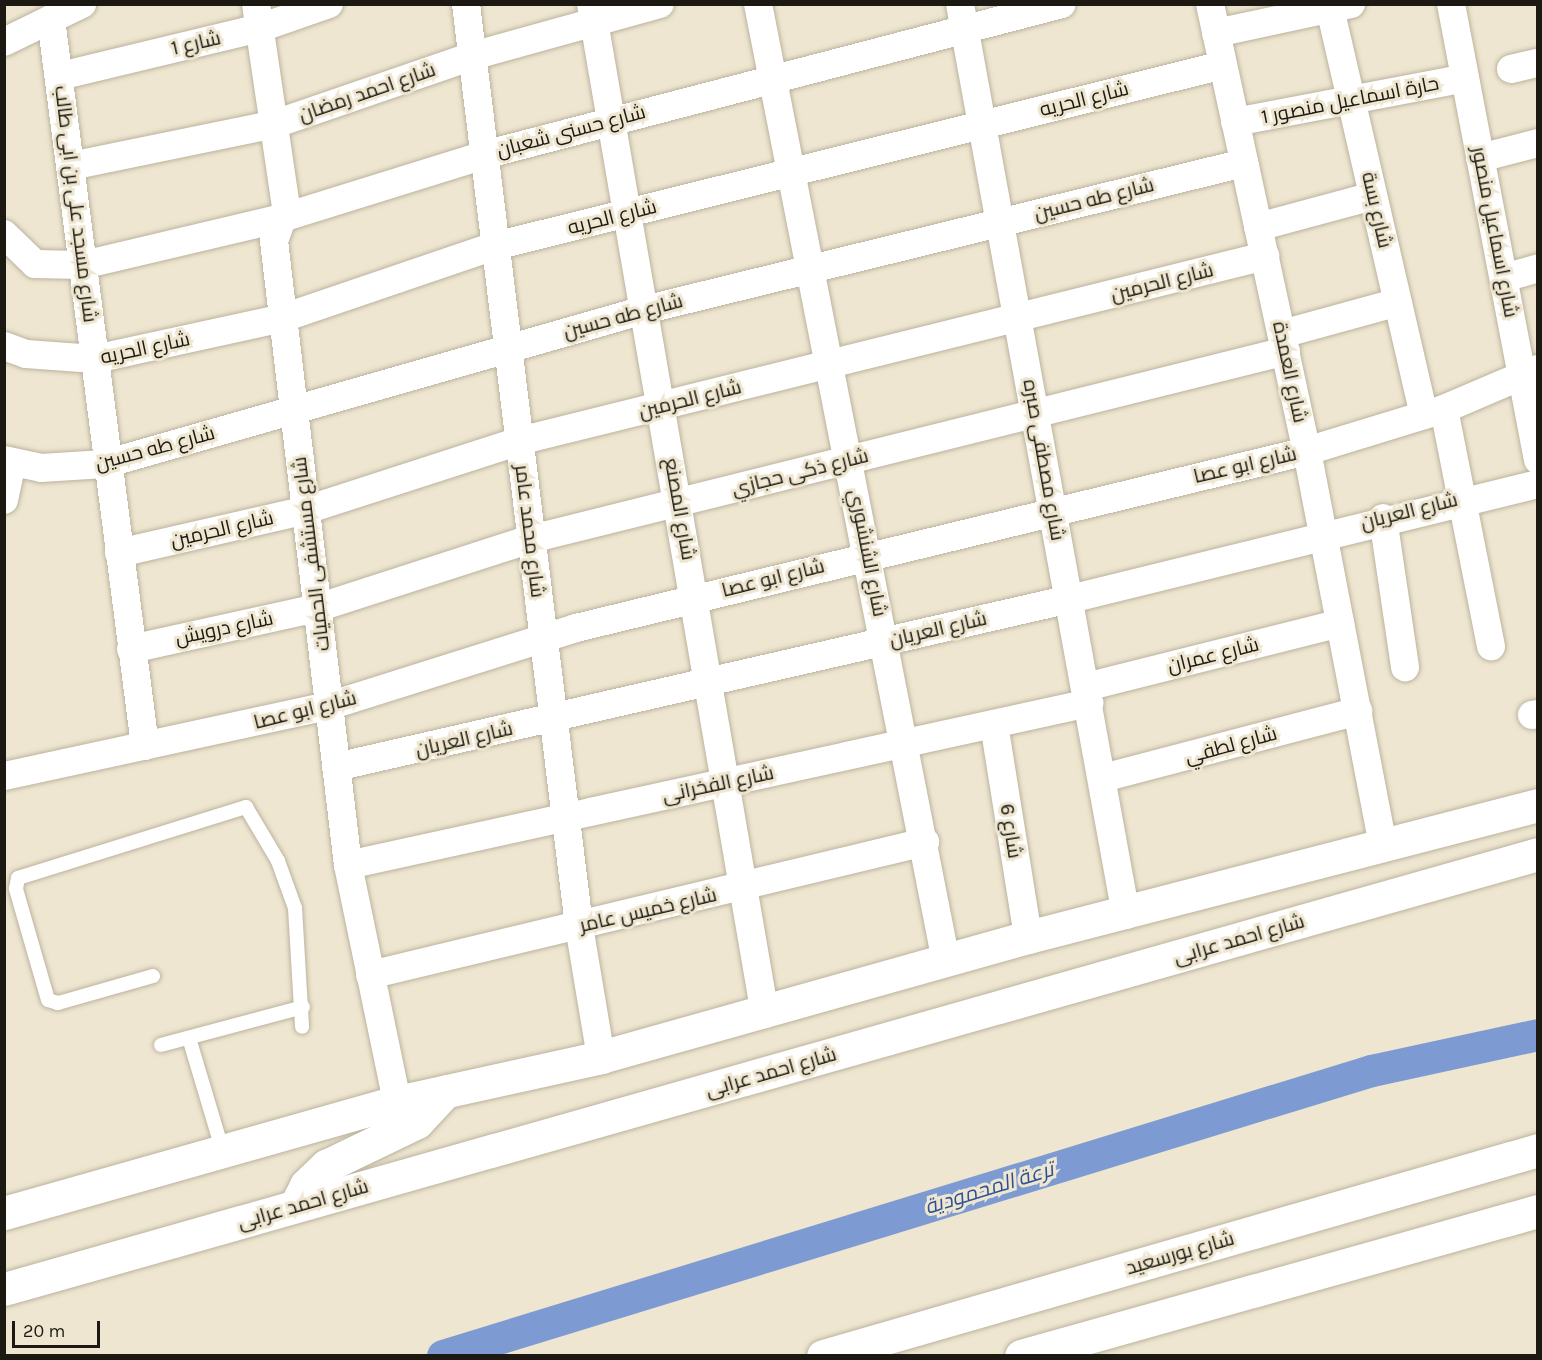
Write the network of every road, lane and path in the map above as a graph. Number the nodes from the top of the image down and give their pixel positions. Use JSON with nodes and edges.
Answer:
{"nodes":[{"id":1,"x":82,"y":4,"type":"edge"},
{"id":2,"x":329,"y":4,"type":"edge"},
{"id":3,"x":466,"y":4,"type":"edge"},
{"id":4,"x":660,"y":4,"type":"edge"},
{"id":5,"x":758,"y":4,"type":"edge"},
{"id":6,"x":1062,"y":4,"type":"edge"},
{"id":7,"x":1210,"y":4,"type":"edge"},
{"id":8,"x":1451,"y":4,"type":"edge"},
{"id":9,"x":1337,"y":6,"type":"edge"},
{"id":10,"x":592,"y":14,"type":"edge"},
{"id":11,"x":258,"y":16,"type":"edge"},
{"id":12,"x":962,"y":16,"type":"edge"},
{"id":13,"x":51,"y":19,"type":"junction"},
{"id":14,"x":1216,"y":33,"type":"junction"},
{"id":15,"x":4,"y":42,"type":"edge"},
{"id":16,"x":472,"y":56,"type":"junction"},
{"id":17,"x":1223,"y":65,"type":"junction"},
{"id":18,"x":60,"y":75,"type":"junction"},
{"id":19,"x":773,"y":78,"type":"junction"},
{"id":20,"x":1465,"y":78,"type":"junction"},
{"id":21,"x":1351,"y":99,"type":"junction"},
{"id":22,"x":611,"y":120,"type":"junction"},
{"id":23,"x":1235,"y":122,"type":"junction"},
{"id":24,"x":275,"y":124,"type":"junction"},
{"id":25,"x":982,"y":124,"type":"junction"},
{"id":26,"x":1538,"y":143,"type":"edge"},
{"id":27,"x":484,"y":154,"type":"junction"},
{"id":28,"x":1480,"y":158,"type":"junction"},
{"id":29,"x":1244,"y":163,"type":"junction"},
{"id":30,"x":71,"y":166,"type":"junction"},
{"id":31,"x":792,"y":174,"type":"junction"},
{"id":32,"x":1373,"y":196,"type":"junction"},
{"id":33,"x":627,"y":213,"type":"junction"},
{"id":34,"x":282,"y":219,"type":"junction"},
{"id":35,"x":1000,"y":222,"type":"junction"},
{"id":36,"x":1258,"y":227,"type":"junction"},
{"id":37,"x":4,"y":234,"type":"edge"},
{"id":38,"x":495,"y":246,"type":"junction"},
{"id":39,"x":1265,"y":256,"type":"junction"},
{"id":40,"x":83,"y":265,"type":"junction"},
{"id":41,"x":811,"y":267,"type":"junction"},
{"id":42,"x":1538,"y":268,"type":"edge"},
{"id":43,"x":1504,"y":278,"type":"junction"},
{"id":44,"x":1398,"y":302,"type":"junction"},
{"id":45,"x":644,"y":310,"type":"junction"},
{"id":46,"x":283,"y":318,"type":"junction"},
{"id":47,"x":1018,"y":318,"type":"junction"},
{"id":48,"x":1284,"y":343,"type":"junction"},
{"id":49,"x":4,"y":346,"type":"edge"},
{"id":50,"x":508,"y":348,"type":"junction"},
{"id":51,"x":95,"y":359,"type":"junction"},
{"id":52,"x":830,"y":364,"type":"junction"},
{"id":53,"x":1531,"y":372,"type":"edge"},
{"id":54,"x":662,"y":407,"type":"junction"},
{"id":55,"x":294,"y":410,"type":"junction"},
{"id":56,"x":1434,"y":412,"type":"junction"},
{"id":57,"x":1036,"y":413,"type":"junction"},
{"id":58,"x":519,"y":441,"type":"junction"},
{"id":59,"x":1307,"y":451,"type":"junction"},
{"id":60,"x":849,"y":460,"type":"junction"},
{"id":61,"x":1538,"y":460,"type":"edge"},
{"id":62,"x":8,"y":461,"type":"edge"},
{"id":63,"x":105,"y":464,"type":"junction"},
{"id":64,"x":1538,"y":483,"type":"edge"},
{"id":65,"x":1462,"y":498,"type":"junction"},
{"id":66,"x":4,"y":500,"type":"edge"},
{"id":67,"x":678,"y":502,"type":"junction"},
{"id":68,"x":306,"y":510,"type":"junction"},
{"id":69,"x":1054,"y":510,"type":"junction"},
{"id":70,"x":1383,"y":518,"type":"junction"},
{"id":71,"x":1322,"y":534,"type":"junction"},
{"id":72,"x":531,"y":539,"type":"junction"},
{"id":73,"x":119,"y":553,"type":"junction"},
{"id":74,"x":867,"y":554,"type":"junction"},
{"id":75,"x":695,"y":597,"type":"junction"},
{"id":76,"x":1070,"y":598,"type":"junction"},
{"id":77,"x":317,"y":608,"type":"junction"},
{"id":78,"x":1340,"y":622,"type":"junction"},
{"id":79,"x":544,"y":637,"type":"junction"},
{"id":80,"x":885,"y":641,"type":"junction"},
{"id":81,"x":1491,"y":646,"type":"dead end"},
{"id":82,"x":131,"y":649,"type":"junction"},
{"id":83,"x":1405,"y":667,"type":"dead end"},
{"id":84,"x":710,"y":681,"type":"junction"},
{"id":85,"x":1088,"y":695,"type":"junction"},
{"id":86,"x":329,"y":706,"type":"junction"},
{"id":87,"x":1358,"y":711,"type":"junction"},
{"id":88,"x":554,"y":719,"type":"junction"},
{"id":89,"x":994,"y":724,"type":"junction"},
{"id":90,"x":905,"y":744,"type":"junction"},
{"id":91,"x":145,"y":746,"type":"junction"},
{"id":92,"x":336,"y":767,"type":"junction"},
{"id":93,"x":4,"y":777,"type":"edge"},
{"id":94,"x":1103,"y":778,"type":"junction"},
{"id":95,"x":728,"y":783,"type":"junction"},
{"id":96,"x":1538,"y":806,"type":"edge"},
{"id":97,"x":566,"y":818,"type":"junction"},
{"id":98,"x":925,"y":842,"type":"junction"},
{"id":99,"x":1383,"y":847,"type":"junction"},
{"id":100,"x":1538,"y":854,"type":"edge"},
{"id":101,"x":348,"y":865,"type":"junction"},
{"id":102,"x":746,"y":886,"type":"junction"},
{"id":103,"x":1126,"y":915,"type":"junction"},
{"id":104,"x":579,"y":926,"type":"junction"},
{"id":105,"x":1028,"y":938,"type":"junction"},
{"id":106,"x":946,"y":961,"type":"junction"},
{"id":107,"x":370,"y":975,"type":"junction"},
{"id":108,"x":153,"y":976,"type":"dead end"},
{"id":109,"x":303,"y":1007,"type":"junction"},
{"id":110,"x":765,"y":1014,"type":"junction"},
{"id":111,"x":302,"y":1027,"type":"dead end"},
{"id":112,"x":189,"y":1038,"type":"junction"},
{"id":113,"x":161,"y":1045,"type":"dead end"},
{"id":114,"x":601,"y":1057,"type":"junction"},
{"id":115,"x":446,"y":1091,"type":"junction"},
{"id":116,"x":397,"y":1102,"type":"junction"},
{"id":117,"x":222,"y":1149,"type":"junction"},
{"id":118,"x":1538,"y":1150,"type":"edge"},
{"id":119,"x":296,"y":1205,"type":"junction"},
{"id":120,"x":1538,"y":1211,"type":"edge"},
{"id":121,"x":4,"y":1214,"type":"edge"},
{"id":122,"x":4,"y":1289,"type":"edge"},
{"id":123,"x":823,"y":1356,"type":"edge"},
{"id":124,"x":1021,"y":1356,"type":"edge"}],
"edges":[{"from":1,"to":13,"type":"street"},
{"from":2,"to":11,"type":"street","name":"شارع 1"},
{"from":3,"to":16,"type":"street","name":"شارع محمد عامر"},
{"from":4,"to":10,"type":"street","name":"شارع احمد رمضان"},
{"from":5,"to":19,"type":"street","name":"شارع الشنشوري"},
{"from":6,"to":12,"type":"street","name":"شارع حسنى شعبان"},
{"from":7,"to":14,"type":"street","name":"شارع العمدة"},
{"from":8,"to":20,"type":"street","name":"شارع اسماعيل منصور"},
{"from":9,"to":14,"type":"street"},
{"from":9,"to":21,"type":"street","name":"شارع بسة"},
{"from":10,"to":16,"type":"street","name":"شارع احمد رمضان"},
{"from":10,"to":22,"type":"street","name":"شارع المصنع"},
{"from":11,"to":18,"type":"street","name":"شارع 1"},
{"from":11,"to":24,"type":"street","name":"شارع مستشفى الحميات"},
{"from":12,"to":19,"type":"street","name":"شارع حسنى شعبان"},
{"from":12,"to":25,"type":"street","name":"شارع مصطفى صبره"},
{"from":13,"to":15,"type":"street"},
{"from":13,"to":18,"type":"street","name":"شارع مسجد على بن ابى طالب"},
{"from":14,"to":17,"type":"street","name":"شارع العمدة"},
{"from":16,"to":24,"type":"street","name":"شارع احمد رمضان"},
{"from":16,"to":27,"type":"street","name":"شارع محمد عامر"},
{"from":17,"to":23,"type":"street","name":"شارع العمدة"},
{"from":17,"to":25,"type":"street","name":"شارع الحريه"},
{"from":18,"to":30,"type":"street","name":"شارع مسجد على بن ابى طالب"},
{"from":19,"to":22,"type":"street","name":"شارع حسنى شعبان"},
{"from":19,"to":31,"type":"street","name":"شارع الشنشوري"},
{"from":20,"to":21,"type":"street","name":"حارة اسماعيل منصور 1"},
{"from":20,"to":28,"type":"street","name":"شارع اسماعيل منصور"},
{"from":21,"to":23,"type":"street","name":"حارة اسماعيل منصور 1"},
{"from":21,"to":32,"type":"street","name":"شارع بسة"},
{"from":22,"to":27,"type":"street","name":"شارع حسنى شعبان"},
{"from":22,"to":33,"type":"street","name":"شارع المصنع"},
{"from":23,"to":29,"type":"street","name":"شارع العمدة"},
{"from":24,"to":30,"type":"street","name":"شارع احمد رمضان"},
{"from":24,"to":34,"type":"street","name":"شارع مستشفى الحميات"},
{"from":25,"to":31,"type":"street","name":"شارع الحريه"},
{"from":25,"to":35,"type":"street","name":"شارع مصطفى صبره"},
{"from":26,"to":28,"type":"street"},
{"from":27,"to":34,"type":"street","name":"شارع حسنى شعبان"},
{"from":27,"to":38,"type":"street","name":"شارع محمد عامر"},
{"from":28,"to":43,"type":"street","name":"شارع اسماعيل منصور"},
{"from":29,"to":35,"type":"street","name":"شارع طه حسين"},
{"from":29,"to":36,"type":"street","name":"شارع العمدة"},
{"from":30,"to":40,"type":"street","name":"شارع مسجد على بن ابى طالب"},
{"from":31,"to":33,"type":"street","name":"شارع الحريه"},
{"from":31,"to":41,"type":"street","name":"شارع الشنشوري"},
{"from":32,"to":36,"type":"street"},
{"from":32,"to":44,"type":"street","name":"شارع بسة"},
{"from":33,"to":38,"type":"street","name":"شارع الحريه"},
{"from":33,"to":45,"type":"street","name":"شارع المصنع"},
{"from":34,"to":40,"type":"street","name":"شارع حسنى شعبان"},
{"from":34,"to":46,"type":"street","name":"شارع مستشفى الحميات"},
{"from":35,"to":41,"type":"street","name":"شارع طه حسين"},
{"from":35,"to":47,"type":"street","name":"شارع مصطفى صبره"},
{"from":36,"to":39,"type":"street","name":"شارع العمدة"},
{"from":37,"to":40,"type":"street","name":"شارع حسنى شعبان"},
{"from":38,"to":46,"type":"street","name":"شارع الحريه"},
{"from":38,"to":50,"type":"street","name":"شارع محمد عامر"},
{"from":39,"to":47,"type":"street","name":"شارع الحرمين"},
{"from":39,"to":48,"type":"street","name":"شارع العمدة"},
{"from":40,"to":51,"type":"street","name":"شارع مسجد على بن ابى طالب"},
{"from":41,"to":45,"type":"street","name":"شارع طه حسين"},
{"from":41,"to":52,"type":"street","name":"شارع الشنشوري"},
{"from":42,"to":43,"type":"street"},
{"from":43,"to":53,"type":"street","name":"شارع اسماعيل منصور"},
{"from":44,"to":48,"type":"street","name":"شارع ذكى حجازي"},
{"from":44,"to":56,"type":"street","name":"شارع بسة"},
{"from":45,"to":50,"type":"street","name":"شارع طه حسين"},
{"from":45,"to":54,"type":"street","name":"شارع المصنع"},
{"from":46,"to":51,"type":"street","name":"شارع الحريه"},
{"from":46,"to":55,"type":"street","name":"شارع مستشفى الحميات"},
{"from":47,"to":52,"type":"street","name":"شارع الحرمين"},
{"from":47,"to":57,"type":"street","name":"شارع مصطفى صبره"},
{"from":48,"to":57,"type":"street","name":"شارع ذكى حجازي"},
{"from":48,"to":59,"type":"street","name":"شارع العمدة"},
{"from":49,"to":51,"type":"street","name":"شارع الحريه"},
{"from":50,"to":55,"type":"street","name":"شارع طه حسين"},
{"from":50,"to":58,"type":"street","name":"شارع محمد عامر"},
{"from":51,"to":63,"type":"street","name":"شارع مسجد على بن ابى طالب"},
{"from":52,"to":54,"type":"street","name":"شارع الحرمين"},
{"from":52,"to":60,"type":"street","name":"شارع الشنشوري"},
{"from":53,"to":56,"type":"street","name":"شارع ابو عصا"},
{"from":53,"to":61,"type":"street","name":"شارع اسماعيل منصور"},
{"from":54,"to":58,"type":"street","name":"شارع الحرمين"},
{"from":54,"to":67,"type":"street","name":"شارع المصنع"},
{"from":55,"to":63,"type":"street","name":"شارع طه حسين"},
{"from":55,"to":68,"type":"street","name":"شارع مستشفى الحميات"},
{"from":56,"to":59,"type":"street","name":"شارع ابو عصا"},
{"from":56,"to":65,"type":"street","name":"شارع بسة"},
{"from":57,"to":60,"type":"street","name":"شارع ذكى حجازي"},
{"from":57,"to":69,"type":"street","name":"شارع مصطفى صبره"},
{"from":58,"to":68,"type":"street","name":"شارع الحرمين"},
{"from":58,"to":72,"type":"street","name":"شارع محمد عامر"},
{"from":59,"to":69,"type":"street","name":"شارع ابو عصا"},
{"from":59,"to":71,"type":"street","name":"شارع العمدة"},
{"from":60,"to":67,"type":"street","name":"شارع ذكى حجازي"},
{"from":60,"to":74,"type":"street","name":"شارع الشنشوري"},
{"from":62,"to":63,"type":"street","name":"شارع طه حسين"},
{"from":62,"to":66,"type":"street"},
{"from":63,"to":73,"type":"street","name":"شارع مسجد على بن ابى طالب"},
{"from":64,"to":65,"type":"street","name":"شارع العريان"},
{"from":65,"to":70,"type":"street","name":"شارع العريان"},
{"from":65,"to":81,"type":"street","name":"شارع بسة"},
{"from":67,"to":72,"type":"street","name":"شارع ذكى حجازي"},
{"from":67,"to":75,"type":"street","name":"شارع المصنع"},
{"from":68,"to":73,"type":"street","name":"شارع الحرمين"},
{"from":68,"to":77,"type":"street","name":"شارع مستشفى الحميات"},
{"from":69,"to":74,"type":"street","name":"شارع ابو عصا"},
{"from":69,"to":76,"type":"street","name":"شارع مصطفى صبره"},
{"from":70,"to":71,"type":"street","name":"شارع العريان"},
{"from":70,"to":83,"type":"street"},
{"from":71,"to":76,"type":"street","name":"شارع العريان"},
{"from":71,"to":78,"type":"street","name":"شارع العمدة"},
{"from":72,"to":77,"type":"street","name":"شارع ذكى حجازي"},
{"from":72,"to":79,"type":"street","name":"شارع محمد عامر"},
{"from":73,"to":82,"type":"street","name":"شارع مسجد على بن ابى طالب"},
{"from":74,"to":75,"type":"street","name":"شارع ابو عصا"},
{"from":74,"to":80,"type":"street","name":"شارع الشنشوري"},
{"from":75,"to":79,"type":"street","name":"شارع ابو عصا"},
{"from":75,"to":84,"type":"street","name":"شارع المصنع"},
{"from":76,"to":80,"type":"street","name":"شارع العريان"},
{"from":76,"to":85,"type":"street","name":"شارع مصطفى صبره"},
{"from":77,"to":82,"type":"street","name":"شارع درويش"},
{"from":77,"to":86,"type":"street","name":"شارع مستشفى الحميات"},
{"from":78,"to":85,"type":"street","name":"شارع عمران"},
{"from":78,"to":87,"type":"street","name":"شارع العمدة"},
{"from":79,"to":86,"type":"street","name":"شارع ابو عصا"},
{"from":79,"to":88,"type":"street","name":"شارع محمد عامر"},
{"from":80,"to":84,"type":"street","name":"شارع العريان"},
{"from":80,"to":90,"type":"street","name":"شارع الشنشوري"},
{"from":82,"to":91,"type":"street","name":"شارع مسجد على بن ابى طالب"},
{"from":84,"to":88,"type":"street","name":"شارع العريان"},
{"from":84,"to":95,"type":"street","name":"شارع المصنع"},
{"from":85,"to":89,"type":"street","name":"شارع الفخرانى"},
{"from":85,"to":94,"type":"street","name":"شارع مصطفى صبره"},
{"from":86,"to":91,"type":"street","name":"شارع ابو عصا"},
{"from":86,"to":92,"type":"street","name":"شارع مستشفى الحميات"},
{"from":87,"to":94,"type":"street","name":"شارع لطفي"},
{"from":87,"to":99,"type":"street","name":"شارع العمدة"},
{"from":88,"to":92,"type":"street","name":"شارع العريان"},
{"from":88,"to":97,"type":"street","name":"شارع محمد عامر"},
{"from":89,"to":90,"type":"street","name":"شارع الفخرانى"},
{"from":89,"to":105,"type":"street","name":"شارع 6"},
{"from":90,"to":95,"type":"street","name":"شارع الفخرانى"},
{"from":90,"to":98,"type":"street","name":"شارع الشنشوري"},
{"from":91,"to":93,"type":"street","name":"شارع ابو عصا"},
{"from":92,"to":101,"type":"street","name":"شارع مستشفى الحميات"},
{"from":94,"to":103,"type":"street","name":"شارع مصطفى صبره"},
{"from":95,"to":97,"type":"street","name":"شارع الفخرانى"},
{"from":95,"to":102,"type":"street","name":"شارع المصنع"},
{"from":96,"to":99,"type":"main road"},
{"from":97,"to":101,"type":"street","name":"شارع الفخرانى"},
{"from":97,"to":104,"type":"street","name":"شارع محمد عامر"},
{"from":98,"to":102,"type":"street","name":"شارع خميس عامر"},
{"from":98,"to":106,"type":"street","name":"شارع الشنشوري"},
{"from":99,"to":103,"type":"main road"},
{"from":100,"to":119,"type":"main road","name":"شارع احمد عرابى"},
{"from":101,"to":107,"type":"street","name":"شارع مستشفى الحميات"},
{"from":102,"to":104,"type":"street","name":"شارع خميس عامر"},
{"from":102,"to":110,"type":"street","name":"شارع المصنع"},
{"from":103,"to":105,"type":"main road"},
{"from":104,"to":107,"type":"street","name":"شارع خميس عامر"},
{"from":104,"to":114,"type":"street","name":"شارع محمد عامر"},
{"from":105,"to":106,"type":"main road"},
{"from":106,"to":110,"type":"main road"},
{"from":107,"to":116,"type":"street","name":"شارع مستشفى الحميات"},
{"from":108,"to":109,"type":"lane"},
{"from":109,"to":111,"type":"lane"},
{"from":109,"to":112,"type":"lane"},
{"from":110,"to":114,"type":"main road"},
{"from":112,"to":113,"type":"lane"},
{"from":112,"to":117,"type":"lane"},
{"from":114,"to":115,"type":"main road"},
{"from":115,"to":116,"type":"main road"},
{"from":115,"to":119,"type":"main road"},
{"from":116,"to":117,"type":"main road"},
{"from":117,"to":121,"type":"main road"},
{"from":118,"to":123,"type":"main road","name":"شارع بورسعيد"},
{"from":119,"to":122,"type":"main road","name":"شارع احمد عرابى"},
{"from":120,"to":124,"type":"main road"}]}
